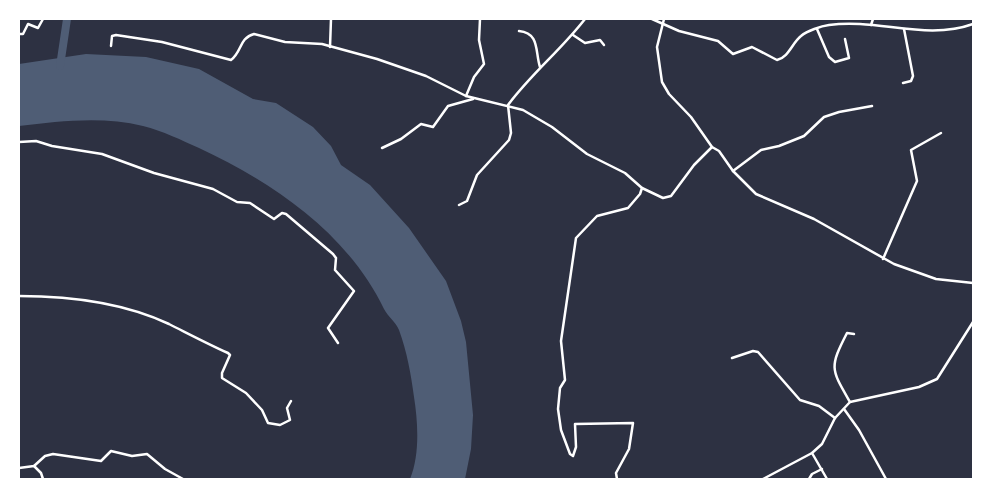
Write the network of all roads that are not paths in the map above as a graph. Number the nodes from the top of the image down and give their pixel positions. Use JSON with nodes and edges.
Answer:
{"nodes":[{"id":1,"x":42,"y":19,"type":"edge"},
{"id":2,"x":331,"y":19,"type":"edge"},
{"id":3,"x":480,"y":19,"type":"edge"},
{"id":4,"x":585,"y":19,"type":"edge"},
{"id":5,"x":652,"y":19,"type":"edge"},
{"id":6,"x":664,"y":19,"type":"edge"},
{"id":7,"x":873,"y":19,"type":"edge"},
{"id":8,"x":662,"y":24,"type":"junction"},
{"id":9,"x":973,"y":24,"type":"edge"},
{"id":10,"x":871,"y":25,"type":"junction"},
{"id":11,"x":818,"y":29,"type":"junction"},
{"id":12,"x":904,"y":29,"type":"junction"},
{"id":13,"x":519,"y":31,"type":"dead end"},
{"id":14,"x":19,"y":34,"type":"edge"},
{"id":15,"x":573,"y":35,"type":"junction"},
{"id":16,"x":845,"y":39,"type":"dead end"},
{"id":17,"x":604,"y":45,"type":"dead end"},
{"id":18,"x":111,"y":46,"type":"dead end"},
{"id":19,"x":330,"y":46,"type":"junction"},
{"id":20,"x":540,"y":67,"type":"junction"},
{"id":21,"x":903,"y":83,"type":"dead end"},
{"id":22,"x":466,"y":96,"type":"junction"},
{"id":23,"x":475,"y":99,"type":"junction"},
{"id":24,"x":508,"y":105,"type":"junction"},
{"id":25,"x":872,"y":106,"type":"dead end"},
{"id":26,"x":941,"y":133,"type":"dead end"},
{"id":27,"x":19,"y":142,"type":"edge"},
{"id":28,"x":712,"y":147,"type":"junction"},
{"id":29,"x":382,"y":148,"type":"dead end"},
{"id":30,"x":733,"y":171,"type":"junction"},
{"id":31,"x":642,"y":188,"type":"junction"},
{"id":32,"x":459,"y":204,"type":"dead end"},
{"id":33,"x":883,"y":258,"type":"junction"},
{"id":34,"x":973,"y":283,"type":"edge"},
{"id":35,"x":19,"y":296,"type":"edge"},
{"id":36,"x":973,"y":322,"type":"edge"},
{"id":37,"x":854,"y":334,"type":"dead end"},
{"id":38,"x":338,"y":343,"type":"dead end"},
{"id":39,"x":732,"y":358,"type":"dead end"},
{"id":40,"x":291,"y":401,"type":"dead end"},
{"id":41,"x":850,"y":402,"type":"junction"},
{"id":42,"x":843,"y":408,"type":"junction"},
{"id":43,"x":835,"y":418,"type":"junction"},
{"id":44,"x":812,"y":453,"type":"junction"},
{"id":45,"x":34,"y":466,"type":"junction"},
{"id":46,"x":19,"y":468,"type":"edge"},
{"id":47,"x":822,"y":469,"type":"junction"},
{"id":48,"x":43,"y":479,"type":"edge"},
{"id":49,"x":183,"y":479,"type":"edge"},
{"id":50,"x":617,"y":479,"type":"edge"},
{"id":51,"x":763,"y":479,"type":"edge"},
{"id":52,"x":809,"y":479,"type":"edge"},
{"id":53,"x":827,"y":479,"type":"edge"},
{"id":54,"x":886,"y":479,"type":"edge"}],
"edges":[{"from":1,"to":14,"type":"street"},
{"from":2,"to":19,"type":"street"},
{"from":3,"to":22,"type":"street"},
{"from":4,"to":15,"type":"street"},
{"from":5,"to":8,"type":"street"},
{"from":6,"to":8,"type":"street"},
{"from":7,"to":10,"type":"street"},
{"from":8,"to":11,"type":"street"},
{"from":8,"to":28,"type":"street"},
{"from":9,"to":12,"type":"street"},
{"from":10,"to":11,"type":"street"},
{"from":10,"to":12,"type":"street"},
{"from":11,"to":16,"type":"street"},
{"from":12,"to":21,"type":"street"},
{"from":13,"to":20,"type":"street"},
{"from":15,"to":17,"type":"street"},
{"from":15,"to":20,"type":"street"},
{"from":18,"to":19,"type":"street"},
{"from":19,"to":22,"type":"street"},
{"from":20,"to":24,"type":"street"},
{"from":22,"to":23,"type":"street"},
{"from":23,"to":24,"type":"street"},
{"from":23,"to":29,"type":"street"},
{"from":24,"to":31,"type":"street"},
{"from":24,"to":32,"type":"street"},
{"from":25,"to":30,"type":"street"},
{"from":26,"to":33,"type":"street"},
{"from":27,"to":38,"type":"street"},
{"from":28,"to":30,"type":"street"},
{"from":28,"to":31,"type":"street"},
{"from":30,"to":33,"type":"street"},
{"from":31,"to":50,"type":"street"},
{"from":33,"to":34,"type":"street"},
{"from":35,"to":40,"type":"street"},
{"from":36,"to":41,"type":"street"},
{"from":37,"to":41,"type":"street"},
{"from":39,"to":43,"type":"street"},
{"from":41,"to":42,"type":"street"},
{"from":42,"to":43,"type":"street"},
{"from":42,"to":54,"type":"street"},
{"from":43,"to":44,"type":"street"},
{"from":44,"to":47,"type":"street"},
{"from":44,"to":51,"type":"street"},
{"from":45,"to":46,"type":"street"},
{"from":45,"to":48,"type":"street"},
{"from":45,"to":49,"type":"street"},
{"from":47,"to":52,"type":"street"},
{"from":47,"to":53,"type":"street"}]}
